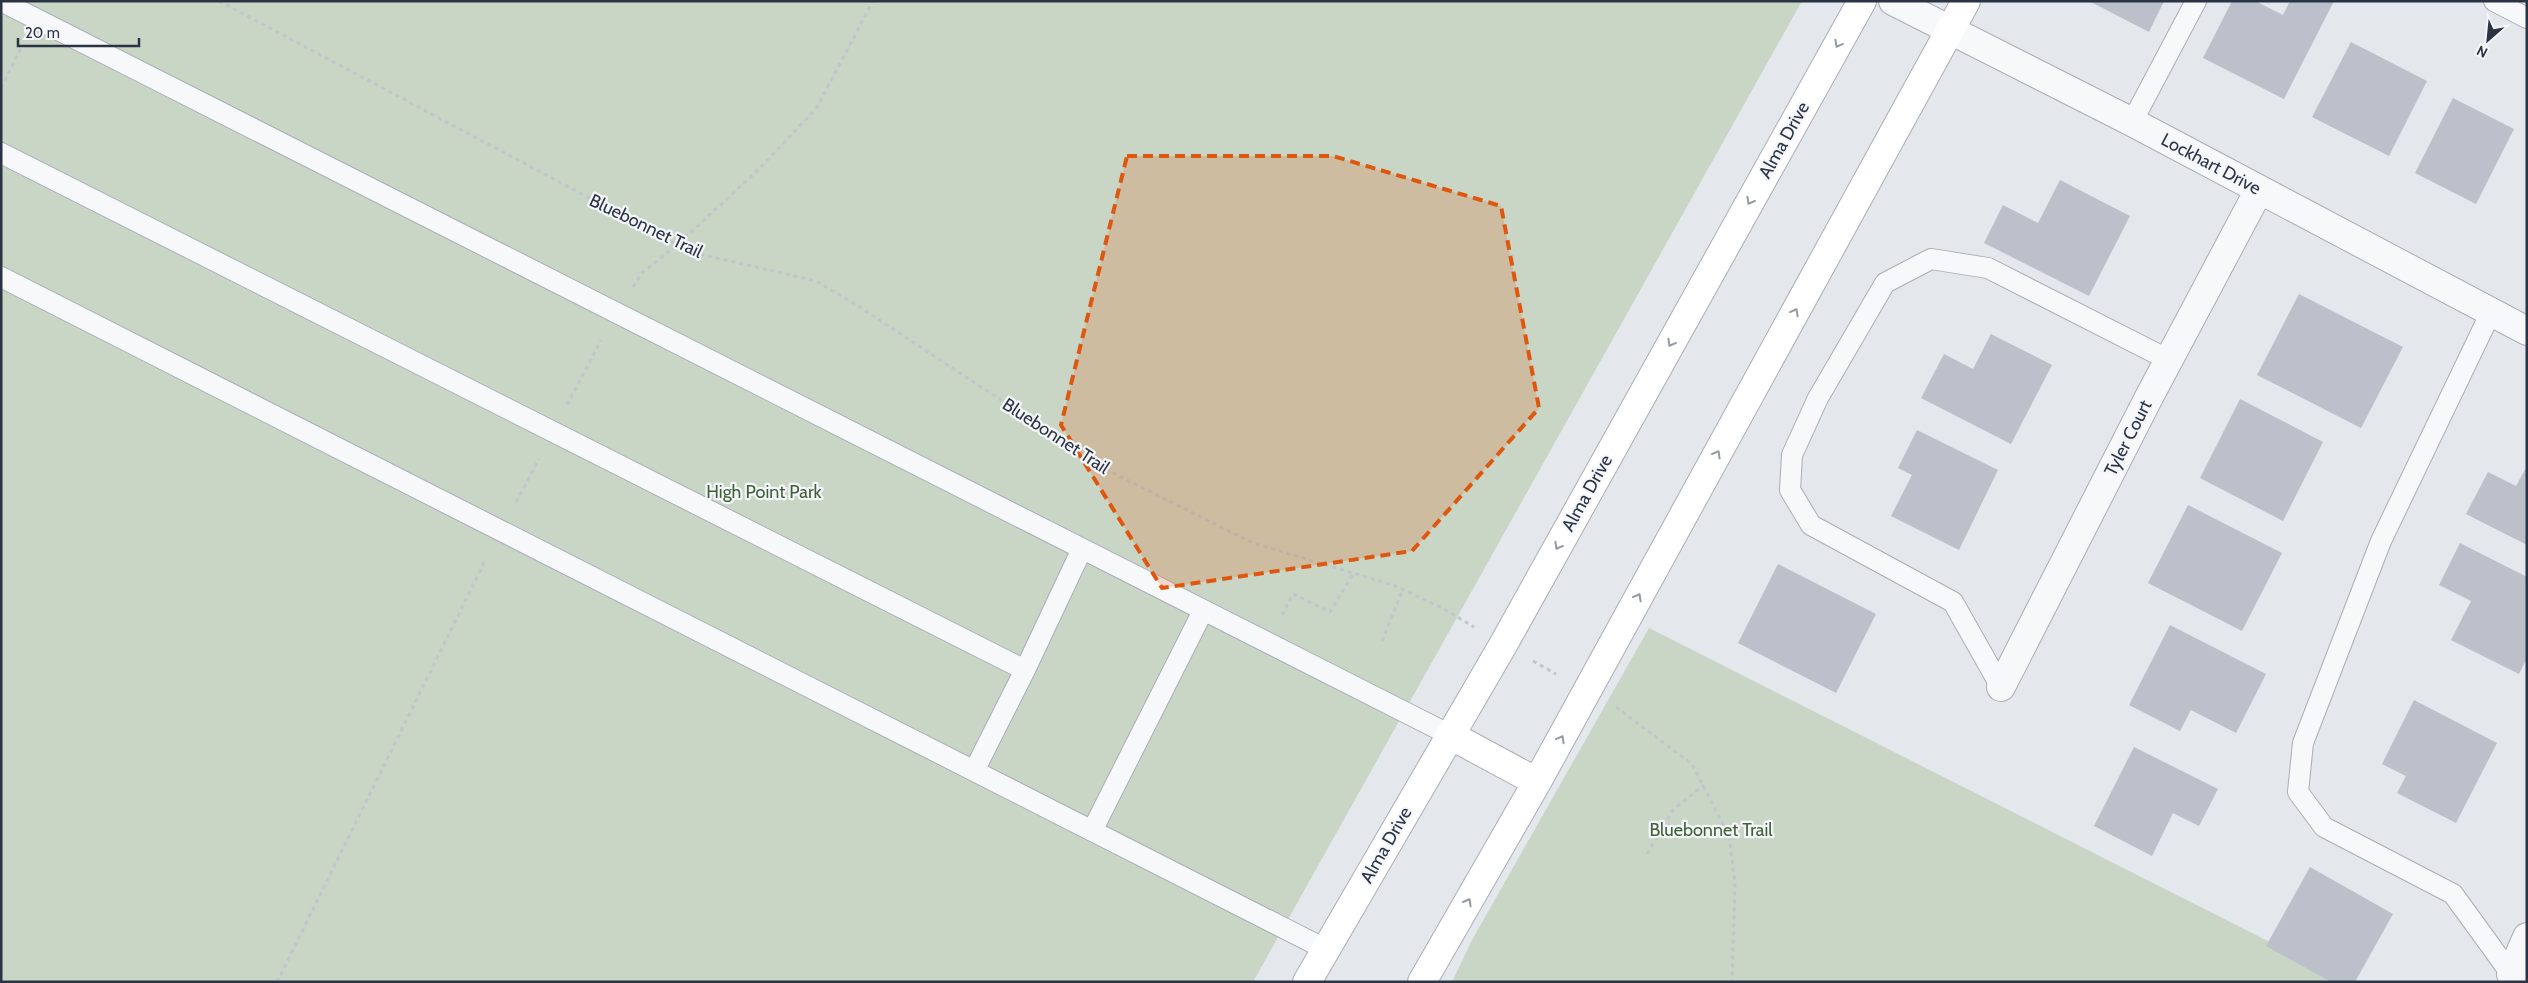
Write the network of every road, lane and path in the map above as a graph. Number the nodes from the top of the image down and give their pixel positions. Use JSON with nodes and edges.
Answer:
{"nodes":[{"id":1,"x":1,"y":1,"type":"edge"},
{"id":2,"x":220,"y":1,"type":"edge"},
{"id":3,"x":873,"y":1,"type":"edge"},
{"id":4,"x":1862,"y":1,"type":"edge"},
{"id":5,"x":1892,"y":1,"type":"edge"},
{"id":6,"x":1966,"y":1,"type":"edge"},
{"id":7,"x":2196,"y":1,"type":"edge"},
{"id":8,"x":2494,"y":1,"type":"edge"},
{"id":9,"x":2527,"y":18,"type":"edge"},
{"id":10,"x":1950,"y":30,"type":"junction"},
{"id":11,"x":2132,"y":122,"type":"junction"},
{"id":12,"x":1,"y":153,"type":"edge"},
{"id":13,"x":2259,"y":190,"type":"junction"},
{"id":14,"x":677,"y":245,"type":"junction"},
{"id":15,"x":1,"y":277,"type":"edge"},
{"id":16,"x":615,"y":312,"type":"junction"},
{"id":17,"x":2490,"y":312,"type":"junction"},
{"id":18,"x":2527,"y":331,"type":"edge"},
{"id":19,"x":2169,"y":360,"type":"junction"},
{"id":20,"x":554,"y":432,"type":"junction"},
{"id":21,"x":500,"y":531,"type":"junction"},
{"id":22,"x":1082,"y":549,"type":"junction"},
{"id":23,"x":1353,"y":574,"type":"junction"},
{"id":24,"x":1403,"y":589,"type":"junction"},
{"id":25,"x":1203,"y":611,"type":"junction"},
{"id":26,"x":1382,"y":641,"type":"dead end"},
{"id":27,"x":1268,"y":644,"type":"junction"},
{"id":28,"x":1503,"y":644,"type":"junction"},
{"id":29,"x":1025,"y":670,"type":"junction"},
{"id":30,"x":2001,"y":687,"type":"joint"},
{"id":31,"x":1587,"y":690,"type":"junction"},
{"id":32,"x":1450,"y":735,"type":"junction"},
{"id":33,"x":974,"y":771,"type":"junction"},
{"id":34,"x":1537,"y":782,"type":"junction"},
{"id":35,"x":1704,"y":785,"type":"junction"},
{"id":36,"x":1092,"y":831,"type":"junction"},
{"id":37,"x":1647,"y":854,"type":"dead end"},
{"id":38,"x":2527,"y":937,"type":"edge"},
{"id":39,"x":1325,"y":949,"type":"junction"},
{"id":40,"x":2519,"y":973,"type":"edge"},
{"id":41,"x":277,"y":982,"type":"edge"},
{"id":42,"x":1306,"y":982,"type":"edge"},
{"id":43,"x":1422,"y":982,"type":"edge"},
{"id":44,"x":1732,"y":982,"type":"edge"}],
"edges":[{"from":1,"to":16,"type":"lane"},
{"from":2,"to":14,"type":"path","name":"Bluebonnet Trail"},
{"from":3,"to":14,"type":"path"},
{"from":4,"to":28,"type":"main road","name":"Alma Drive","one_way":true},
{"from":5,"to":10,"type":"street","name":"Lockhart Drive"},
{"from":6,"to":10,"type":"main road"},
{"from":7,"to":11,"type":"lane"},
{"from":8,"to":9,"type":"lane"},
{"from":10,"to":11,"type":"street","name":"Lockhart Drive"},
{"from":31,"to":10,"type":"main road","one_way":true},
{"from":11,"to":13,"type":"street","name":"Lockhart Drive"},
{"from":12,"to":20,"type":"lane"},
{"from":13,"to":17,"type":"street","name":"Lockhart Drive"},
{"from":13,"to":19,"type":"street","name":"Tyler Court"},
{"from":14,"to":16,"type":"path"},
{"from":14,"to":23,"type":"path","name":"Bluebonnet Trail"},
{"from":15,"to":21,"type":"lane"},
{"from":16,"to":20,"type":"path"},
{"from":16,"to":22,"type":"lane"},
{"from":17,"to":18,"type":"street","name":"Lockhart Drive"},
{"from":17,"to":40,"type":"lane"},
{"from":19,"to":30,"type":"street","name":"Tyler Court"},
{"from":19,"to":30,"type":"lane"},
{"from":20,"to":21,"type":"path"},
{"from":20,"to":29,"type":"lane"},
{"from":21,"to":33,"type":"lane"},
{"from":21,"to":41,"type":"path"},
{"from":22,"to":25,"type":"lane"},
{"from":22,"to":29,"type":"lane"},
{"from":23,"to":24,"type":"path","name":"Bluebonnet Trail"},
{"from":23,"to":27,"type":"path"},
{"from":24,"to":26,"type":"path"},
{"from":24,"to":28,"type":"path","name":"Bluebonnet Trail"},
{"from":25,"to":27,"type":"lane"},
{"from":25,"to":36,"type":"lane"},
{"from":27,"to":32,"type":"lane"},
{"from":28,"to":31,"type":"path","name":"Bluebonnet Trail"},
{"from":28,"to":32,"type":"main road","name":"Alma Drive"},
{"from":29,"to":33,"type":"lane"},
{"from":34,"to":31,"type":"main road","one_way":true},
{"from":31,"to":35,"type":"path","name":"Bluebonnet Trail"},
{"from":32,"to":34,"type":"main road"},
{"from":32,"to":39,"type":"main road","name":"Alma Drive"},
{"from":33,"to":36,"type":"lane"},
{"from":43,"to":34,"type":"main road","one_way":true},
{"from":35,"to":37,"type":"path"},
{"from":35,"to":44,"type":"path","name":"Bluebonnet Trail"},
{"from":36,"to":39,"type":"lane"},
{"from":38,"to":40,"type":"street"},
{"from":39,"to":42,"type":"main road","name":"Alma Drive"}]}
